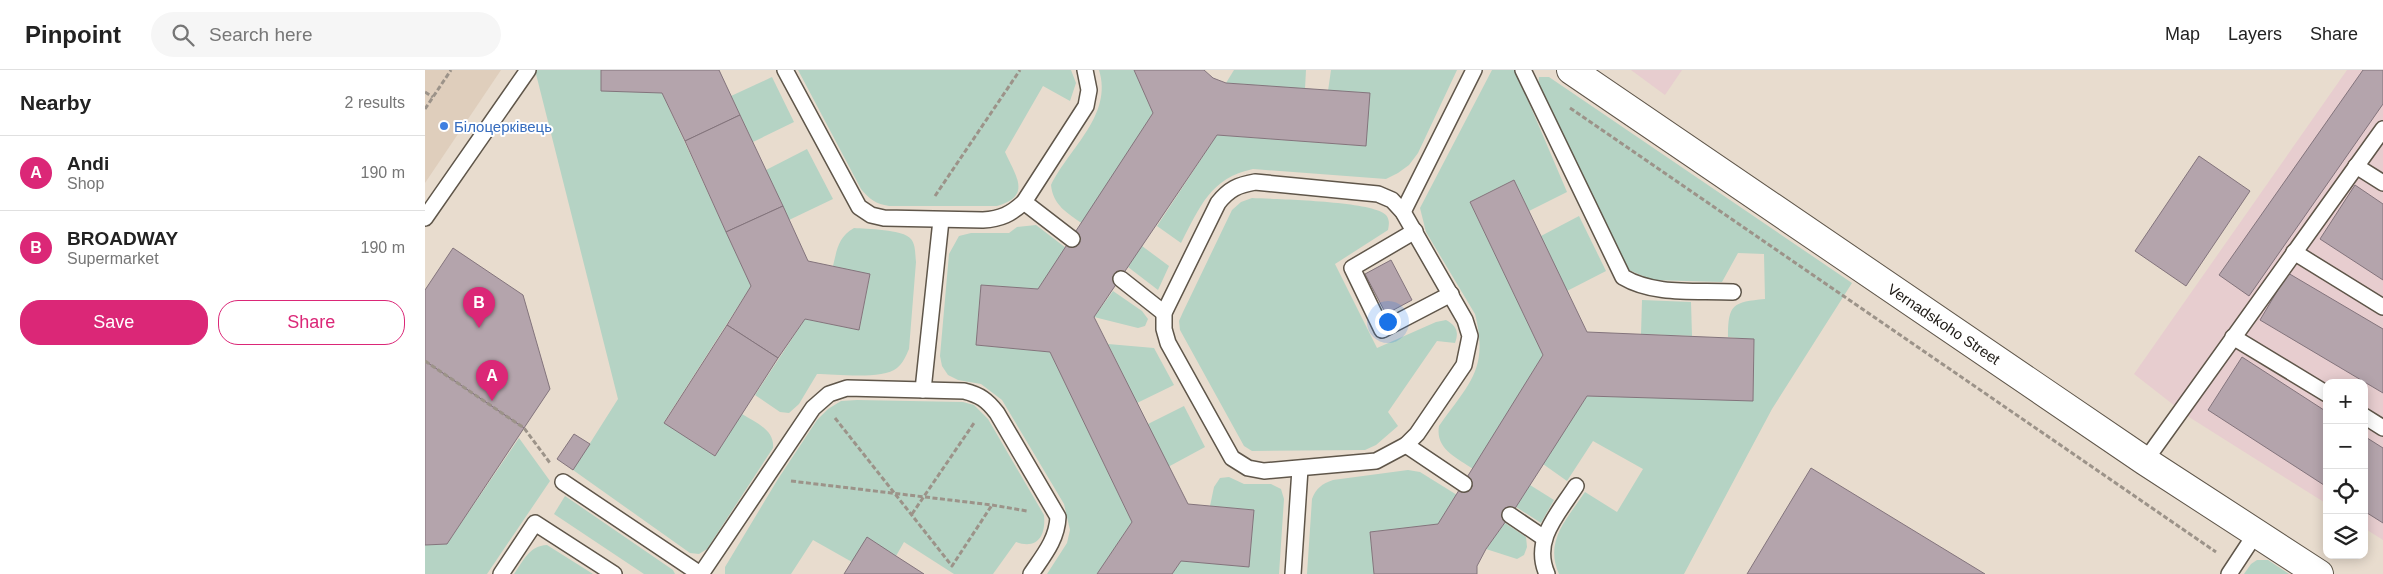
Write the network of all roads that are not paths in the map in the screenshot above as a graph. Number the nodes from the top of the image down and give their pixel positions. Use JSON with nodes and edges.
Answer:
{"nodes":[{"id":1,"x":528,"y":70,"type":"edge"},
{"id":2,"x":785,"y":70,"type":"edge"},
{"id":3,"x":1085,"y":70,"type":"edge"},
{"id":4,"x":1475,"y":70,"type":"edge"},
{"id":5,"x":1523,"y":70,"type":"edge"},
{"id":6,"x":1571,"y":70,"type":"edge"},
{"id":7,"x":2383,"y":129,"type":"edge"},
{"id":8,"x":2356,"y":166,"type":"junction"},
{"id":9,"x":2383,"y":184,"type":"edge"},
{"id":10,"x":1023,"y":202,"type":"junction"},
{"id":11,"x":1403,"y":212,"type":"junction"},
{"id":12,"x":425,"y":218,"type":"edge"},
{"id":13,"x":941,"y":220,"type":"junction"},
{"id":14,"x":1415,"y":231,"type":"junction"},
{"id":15,"x":1072,"y":239,"type":"dead end"},
{"id":16,"x":2294,"y":252,"type":"junction"},
{"id":17,"x":1121,"y":279,"type":"dead end"},
{"id":18,"x":1733,"y":292,"type":"dead end"},
{"id":19,"x":1451,"y":294,"type":"junction"},
{"id":20,"x":2383,"y":307,"type":"edge"},
{"id":21,"x":1163,"y":313,"type":"junction"},
{"id":22,"x":2233,"y":337,"type":"junction"},
{"id":23,"x":923,"y":390,"type":"junction"},
{"id":24,"x":2323,"y":392,"type":"edge"},
{"id":25,"x":2368,"y":419,"type":"edge"},
{"id":26,"x":2383,"y":428,"type":"edge"},
{"id":27,"x":1406,"y":444,"type":"junction"},
{"id":28,"x":2145,"y":461,"type":"junction"},
{"id":29,"x":1300,"y":469,"type":"junction"},
{"id":30,"x":563,"y":482,"type":"road end"},
{"id":31,"x":1464,"y":484,"type":"dead end"},
{"id":32,"x":1576,"y":486,"type":"dead end"},
{"id":33,"x":1510,"y":515,"type":"dead end"},
{"id":34,"x":2256,"y":533,"type":"junction"},
{"id":35,"x":1544,"y":538,"type":"junction"},
{"id":36,"x":2231,"y":570,"type":"edge"},
{"id":37,"x":501,"y":574,"type":"edge"},
{"id":38,"x":614,"y":574,"type":"edge"},
{"id":39,"x":700,"y":574,"type":"edge"},
{"id":40,"x":1031,"y":574,"type":"edge"},
{"id":41,"x":1293,"y":574,"type":"edge"},
{"id":42,"x":1547,"y":574,"type":"edge"},
{"id":43,"x":2319,"y":574,"type":"edge"}],
"edges":[{"from":1,"to":12,"type":"lane"},
{"from":2,"to":13,"type":"lane"},
{"from":3,"to":10,"type":"lane"},
{"from":4,"to":11,"type":"lane"},
{"from":5,"to":18,"type":"lane"},
{"from":6,"to":28,"type":"street","name":"Vernadskoho Street"},
{"from":7,"to":8,"type":"lane"},
{"from":8,"to":9,"type":"lane"},
{"from":8,"to":16,"type":"lane"},
{"from":10,"to":13,"type":"lane"},
{"from":10,"to":15,"type":"lane"},
{"from":11,"to":14,"type":"lane"},
{"from":11,"to":21,"type":"lane"},
{"from":13,"to":23,"type":"lane"},
{"from":14,"to":19,"type":"lane"},
{"from":14,"to":19,"type":"lane"},
{"from":16,"to":20,"type":"lane"},
{"from":16,"to":22,"type":"lane"},
{"from":17,"to":21,"type":"lane"},
{"from":19,"to":27,"type":"lane"},
{"from":21,"to":29,"type":"lane"},
{"from":22,"to":24,"type":"lane"},
{"from":22,"to":28,"type":"lane"},
{"from":23,"to":39,"type":"lane"},
{"from":23,"to":40,"type":"lane"},
{"from":25,"to":26,"type":"lane"},
{"from":27,"to":29,"type":"lane"},
{"from":27,"to":31,"type":"lane"},
{"from":28,"to":34,"type":"street","name":"Vernadskoho Street"},
{"from":29,"to":41,"type":"lane"},
{"from":30,"to":39,"type":"lane"},
{"from":32,"to":35,"type":"lane"},
{"from":33,"to":35,"type":"lane"},
{"from":34,"to":36,"type":"lane"},
{"from":34,"to":43,"type":"street","name":"Vernadskoho Street"},
{"from":35,"to":42,"type":"lane"},
{"from":37,"to":38,"type":"lane"}]}
